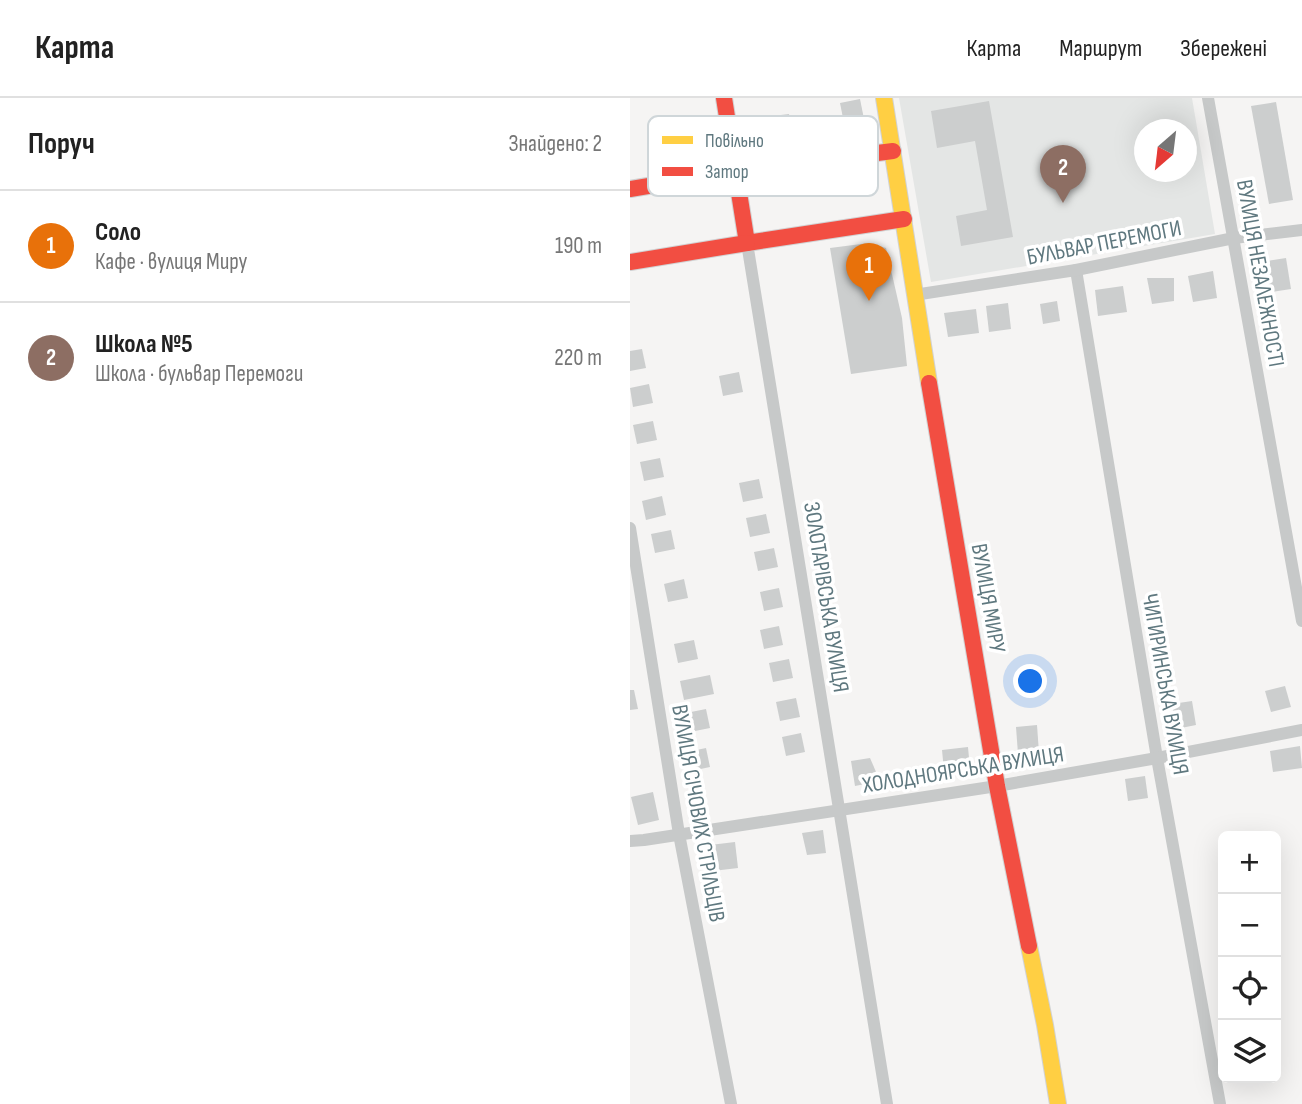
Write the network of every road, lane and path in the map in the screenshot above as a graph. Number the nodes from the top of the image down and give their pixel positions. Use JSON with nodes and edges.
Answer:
{"nodes":[{"id":1,"x":724,"y":98,"type":"edge"},
{"id":2,"x":884,"y":98,"type":"edge"},
{"id":3,"x":1208,"y":98,"type":"edge"},
{"id":4,"x":727,"y":116,"type":"edge"},
{"id":5,"x":893,"y":151,"type":"junction"},
{"id":6,"x":878,"y":153,"type":"edge"},
{"id":7,"x":648,"y":186,"type":"edge"},
{"id":8,"x":630,"y":189,"type":"edge"},
{"id":9,"x":740,"y":196,"type":"edge"},
{"id":10,"x":904,"y":219,"type":"junction"},
{"id":11,"x":1302,"y":230,"type":"edge"},
{"id":12,"x":1234,"y":238,"type":"junction"},
{"id":13,"x":747,"y":243,"type":"junction"},
{"id":14,"x":630,"y":262,"type":"edge"},
{"id":15,"x":1076,"y":270,"type":"junction"},
{"id":16,"x":914,"y":295,"type":"junction"},
{"id":17,"x":630,"y":528,"type":"edge"},
{"id":18,"x":1302,"y":621,"type":"edge"},
{"id":19,"x":1302,"y":730,"type":"edge"},
{"id":20,"x":1157,"y":758,"type":"junction"},
{"id":21,"x":997,"y":786,"type":"junction"},
{"id":22,"x":838,"y":809,"type":"junction"},
{"id":23,"x":680,"y":834,"type":"junction"},
{"id":24,"x":630,"y":841,"type":"edge"},
{"id":25,"x":731,"y":1104,"type":"edge"},
{"id":26,"x":887,"y":1104,"type":"edge"},
{"id":27,"x":1058,"y":1104,"type":"edge"},
{"id":28,"x":1220,"y":1104,"type":"edge"}],
"edges":[{"from":1,"to":4,"type":"main road","name":"ЗОЛОТАРІВСЬКА ВУЛИЦЯ"},
{"from":2,"to":5,"type":"main road","name":"ВУЛИЦЯ МИРУ"},
{"from":3,"to":12,"type":"street","name":"ВУЛИЦЯ НЕЗАЛЕЖНОСТІ"},
{"from":5,"to":6,"type":"main road"},
{"from":5,"to":10,"type":"main road","name":"ВУЛИЦЯ МИРУ"},
{"from":7,"to":8,"type":"main road"},
{"from":9,"to":13,"type":"main road","name":"ЗОЛОТАРІВСЬКА ВУЛИЦЯ"},
{"from":10,"to":13,"type":"main road"},
{"from":10,"to":16,"type":"main road","name":"ВУЛИЦЯ МИРУ"},
{"from":11,"to":12,"type":"street","name":"БУЛЬВАР ПЕРЕМОГИ"},
{"from":12,"to":15,"type":"street","name":"БУЛЬВАР ПЕРЕМОГИ"},
{"from":12,"to":18,"type":"street","name":"ВУЛИЦЯ НЕЗАЛЕЖНОСТІ"},
{"from":13,"to":14,"type":"main road"},
{"from":13,"to":22,"type":"street","name":"ЗОЛОТАРІВСЬКА ВУЛИЦЯ"},
{"from":15,"to":16,"type":"street","name":"БУЛЬВАР ПЕРЕМОГИ"},
{"from":15,"to":20,"type":"street","name":"ЧИГИРИНСЬКА ВУЛИЦЯ"},
{"from":16,"to":21,"type":"main road","name":"ВУЛИЦЯ МИРУ"},
{"from":17,"to":23,"type":"street","name":"ВУЛИЦЯ СІЧОВИХ СТРІЛЬЦІВ"},
{"from":19,"to":20,"type":"street","name":"ХОЛОДНОЯРСЬКА ВУЛИЦЯ"},
{"from":20,"to":21,"type":"street","name":"ХОЛОДНОЯРСЬКА ВУЛИЦЯ"},
{"from":20,"to":28,"type":"street","name":"ЧИГИРИНСЬКА ВУЛИЦЯ"},
{"from":21,"to":22,"type":"street","name":"ХОЛОДНОЯРСЬКА ВУЛИЦЯ"},
{"from":21,"to":27,"type":"main road","name":"ВУЛИЦЯ МИРУ"},
{"from":22,"to":23,"type":"street","name":"ХОЛОДНОЯРСЬКА ВУЛИЦЯ"},
{"from":22,"to":26,"type":"street","name":"ЗОЛОТАРІВСЬКА ВУЛИЦЯ"},
{"from":23,"to":24,"type":"street","name":"ХОЛОДНОЯРСЬКА ВУЛИЦЯ"},
{"from":23,"to":25,"type":"street","name":"ВУЛИЦЯ СІЧОВИХ СТРІЛЬЦІВ"}]}
